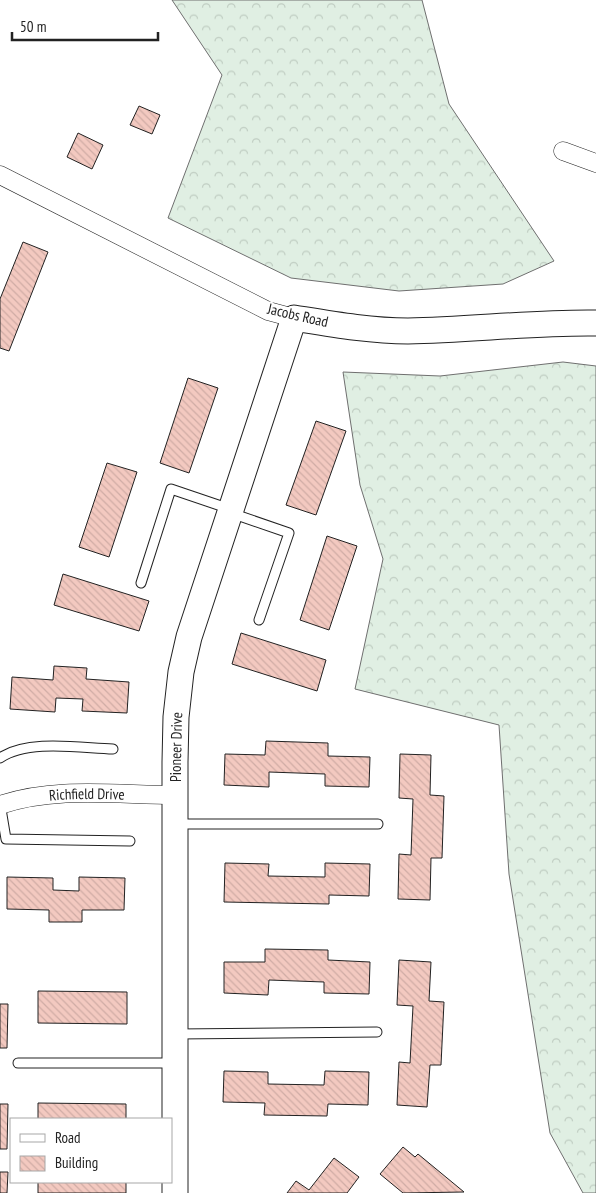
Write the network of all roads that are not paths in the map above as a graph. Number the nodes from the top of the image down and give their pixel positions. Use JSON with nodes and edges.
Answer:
{"nodes":[{"id":1,"x":563,"y":150,"type":"dead end"},
{"id":2,"x":596,"y":163,"type":"edge"},
{"id":3,"x":0,"y":175,"type":"edge"},
{"id":4,"x":294,"y":318,"type":"junction"},
{"id":5,"x":596,"y":323,"type":"edge"},
{"id":6,"x":230,"y":511,"type":"junction"},
{"id":7,"x":141,"y":582,"type":"dead end"},
{"id":8,"x":259,"y":620,"type":"dead end"},
{"id":9,"x":113,"y":749,"type":"dead end"},
{"id":10,"x":0,"y":758,"type":"edge"},
{"id":11,"x":175,"y":795,"type":"junction"},
{"id":12,"x":0,"y":804,"type":"edge"},
{"id":13,"x":175,"y":824,"type":"junction"},
{"id":14,"x":378,"y":824,"type":"dead end"},
{"id":15,"x":130,"y":841,"type":"dead end"},
{"id":16,"x":378,"y":1032,"type":"dead end"},
{"id":17,"x":174,"y":1034,"type":"junction"},
{"id":18,"x":18,"y":1063,"type":"dead end"},
{"id":19,"x":174,"y":1063,"type":"junction"},
{"id":20,"x":175,"y":1193,"type":"edge"}],
"edges":[{"from":1,"to":2,"type":"street"},
{"from":3,"to":4,"type":"street","name":"Jacobs Road"},
{"from":4,"to":5,"type":"street","name":"Jacobs Road"},
{"from":4,"to":6,"type":"street","name":"Pioneer Drive"},
{"from":6,"to":7,"type":"lane"},
{"from":6,"to":8,"type":"lane"},
{"from":6,"to":11,"type":"street","name":"Pioneer Drive"},
{"from":9,"to":10,"type":"lane"},
{"from":11,"to":12,"type":"street","name":"Richfield Drive"},
{"from":11,"to":13,"type":"street","name":"Pioneer Drive"},
{"from":12,"to":15,"type":"lane"},
{"from":13,"to":14,"type":"lane"},
{"from":13,"to":17,"type":"street","name":"Pioneer Drive"},
{"from":16,"to":17,"type":"lane"},
{"from":17,"to":19,"type":"street","name":"Pioneer Drive"},
{"from":18,"to":19,"type":"lane"},
{"from":19,"to":20,"type":"street","name":"Pioneer Drive"}]}
